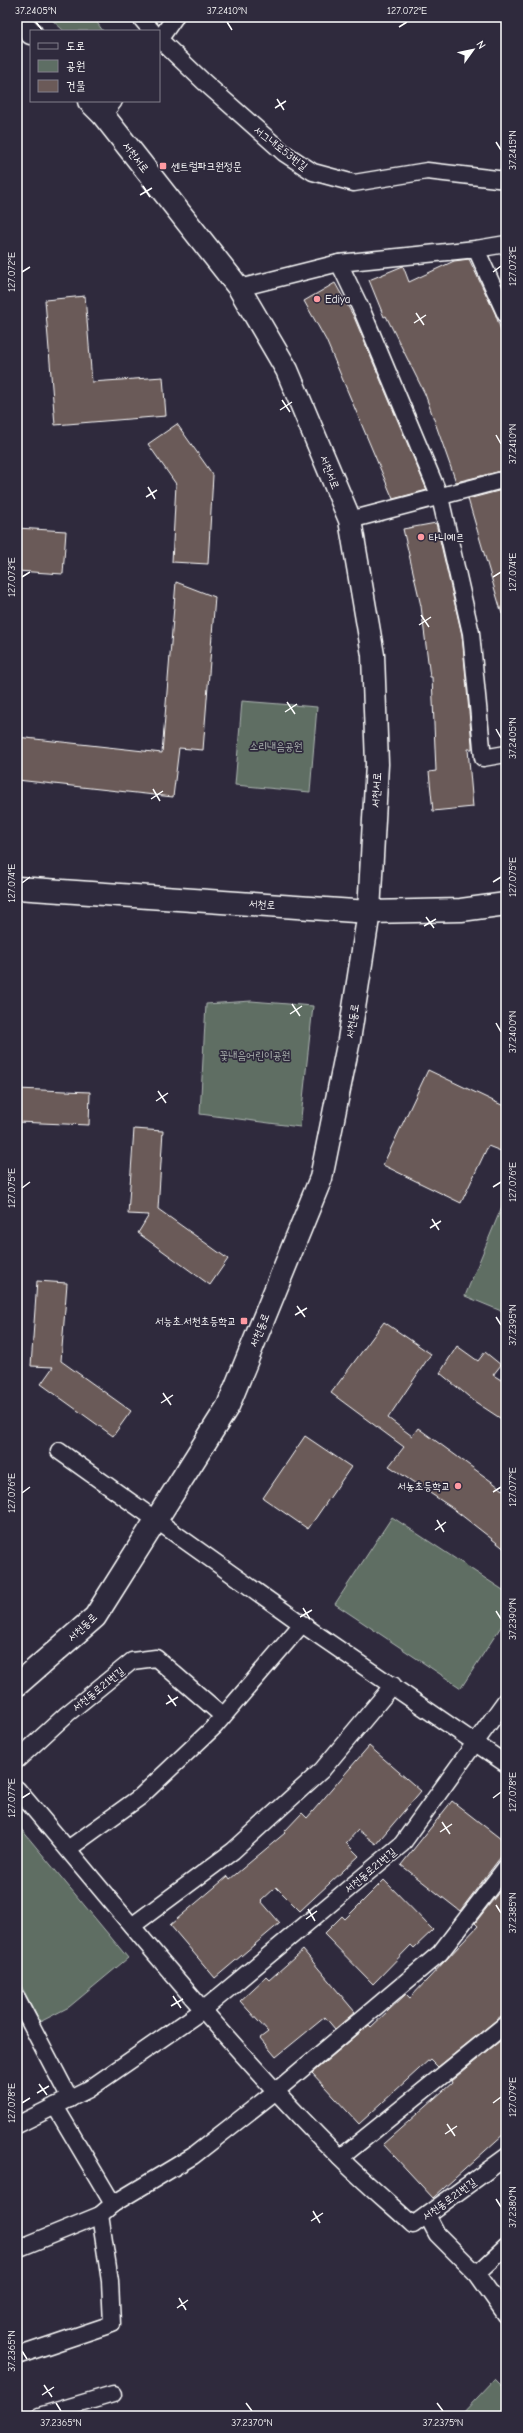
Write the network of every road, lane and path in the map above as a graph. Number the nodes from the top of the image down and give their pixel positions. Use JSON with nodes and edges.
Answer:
{"nodes":[{"id":1,"x":140,"y":17,"type":"edge"},
{"id":2,"x":175,"y":17,"type":"edge"},
{"id":3,"x":17,"y":18,"type":"edge"},
{"id":4,"x":151,"y":30,"type":"edge"},
{"id":5,"x":30,"y":32,"type":"edge"},
{"id":6,"x":160,"y":38,"type":"edge"},
{"id":7,"x":160,"y":40,"type":"edge"},
{"id":8,"x":102,"y":106,"type":"edge"},
{"id":9,"x":506,"y":180,"type":"edge"},
{"id":10,"x":506,"y":244,"type":"edge"},
{"id":11,"x":476,"y":249,"type":"junction"},
{"id":12,"x":339,"y":263,"type":"junction"},
{"id":13,"x":239,"y":288,"type":"junction"},
{"id":14,"x":506,"y":315,"type":"edge"},
{"id":15,"x":506,"y":479,"type":"edge"},
{"id":16,"x":440,"y":497,"type":"junction"},
{"id":17,"x":350,"y":520,"type":"junction"},
{"id":18,"x":506,"y":754,"type":"edge"},
{"id":19,"x":17,"y":888,"type":"edge"},
{"id":20,"x":506,"y":904,"type":"edge"},
{"id":21,"x":369,"y":912,"type":"junction"},
{"id":22,"x":59,"y":1451,"type":"dead end"},
{"id":23,"x":157,"y":1521,"type":"junction"},
{"id":24,"x":302,"y":1624,"type":"junction"},
{"id":25,"x":17,"y":1685,"type":"edge"},
{"id":26,"x":393,"y":1685,"type":"junction"},
{"id":27,"x":506,"y":1700,"type":"edge"},
{"id":28,"x":223,"y":1716,"type":"junction"},
{"id":29,"x":475,"y":1743,"type":"junction"},
{"id":30,"x":17,"y":1760,"type":"edge"},
{"id":31,"x":506,"y":1764,"type":"edge"},
{"id":32,"x":17,"y":1789,"type":"edge"},
{"id":33,"x":68,"y":1849,"type":"junction"},
{"id":34,"x":506,"y":1867,"type":"edge"},
{"id":35,"x":132,"y":1926,"type":"junction"},
{"id":36,"x":18,"y":2005,"type":"edge"},
{"id":37,"x":203,"y":2010,"type":"junction"},
{"id":38,"x":506,"y":2024,"type":"edge"},
{"id":39,"x":276,"y":2092,"type":"junction"},
{"id":40,"x":70,"y":2099,"type":"junction"},
{"id":41,"x":55,"y":2106,"type":"junction"},
{"id":42,"x":17,"y":2125,"type":"edge"},
{"id":43,"x":506,"y":2157,"type":"edge"},
{"id":44,"x":340,"y":2158,"type":"junction"},
{"id":45,"x":113,"y":2204,"type":"junction"},
{"id":46,"x":100,"y":2215,"type":"junction"},
{"id":47,"x":427,"y":2215,"type":"junction"},
{"id":48,"x":506,"y":2247,"type":"edge"},
{"id":49,"x":17,"y":2249,"type":"edge"},
{"id":50,"x":477,"y":2274,"type":"junction"},
{"id":51,"x":506,"y":2315,"type":"edge"},
{"id":52,"x":17,"y":2356,"type":"edge"},
{"id":53,"x":113,"y":2394,"type":"dead end"},
{"id":54,"x":39,"y":2416,"type":"edge"}],
"edges":[{"from":1,"to":4,"type":"street"},
{"from":2,"to":6,"type":"street"},
{"from":3,"to":5,"type":"street"},
{"from":7,"to":9,"type":"street","name":"서그내로53번길"},
{"from":8,"to":13,"type":"street","name":"서천서로"},
{"from":10,"to":11,"type":"street"},
{"from":11,"to":12,"type":"street"},
{"from":11,"to":14,"type":"street"},
{"from":12,"to":13,"type":"street"},
{"from":12,"to":16,"type":"street"},
{"from":13,"to":17,"type":"street","name":"서천서로"},
{"from":15,"to":16,"type":"street"},
{"from":16,"to":17,"type":"street"},
{"from":16,"to":18,"type":"street"},
{"from":17,"to":21,"type":"street","name":"서천서로"},
{"from":19,"to":21,"type":"street","name":"서천로"},
{"from":20,"to":21,"type":"street","name":"서천로"},
{"from":21,"to":23,"type":"street","name":"서천동로"},
{"from":22,"to":23,"type":"street"},
{"from":23,"to":24,"type":"street"},
{"from":23,"to":25,"type":"street","name":"서천동로"},
{"from":24,"to":26,"type":"street"},
{"from":24,"to":28,"type":"street"},
{"from":26,"to":29,"type":"street"},
{"from":26,"to":35,"type":"street"},
{"from":27,"to":29,"type":"street","name":"서천동로21번길"},
{"from":28,"to":30,"type":"street","name":"서천동로21번길"},
{"from":28,"to":33,"type":"street"},
{"from":29,"to":31,"type":"street"},
{"from":29,"to":37,"type":"street","name":"서천동로21번길"},
{"from":32,"to":33,"type":"street","name":"서천동로21번길"},
{"from":33,"to":35,"type":"street","name":"서천동로21번길"},
{"from":34,"to":39,"type":"street"},
{"from":35,"to":37,"type":"street","name":"서천동로21번길"},
{"from":36,"to":40,"type":"street"},
{"from":37,"to":39,"type":"street","name":"서천동로21번길"},
{"from":37,"to":40,"type":"street","name":"서천동로21번길"},
{"from":38,"to":44,"type":"street"},
{"from":39,"to":44,"type":"street","name":"서천동로21번길"},
{"from":39,"to":45,"type":"street"},
{"from":40,"to":41,"type":"street","name":"서천동로21번길"},
{"from":41,"to":42,"type":"street","name":"서천동로21번길"},
{"from":41,"to":45,"type":"street"},
{"from":43,"to":47,"type":"street","name":"서천동로21번길"},
{"from":44,"to":47,"type":"street","name":"서천동로21번길"},
{"from":45,"to":46,"type":"street"},
{"from":46,"to":49,"type":"street"},
{"from":46,"to":52,"type":"street"},
{"from":47,"to":50,"type":"street"},
{"from":48,"to":50,"type":"street"},
{"from":50,"to":51,"type":"street"},
{"from":53,"to":54,"type":"street"}]}
